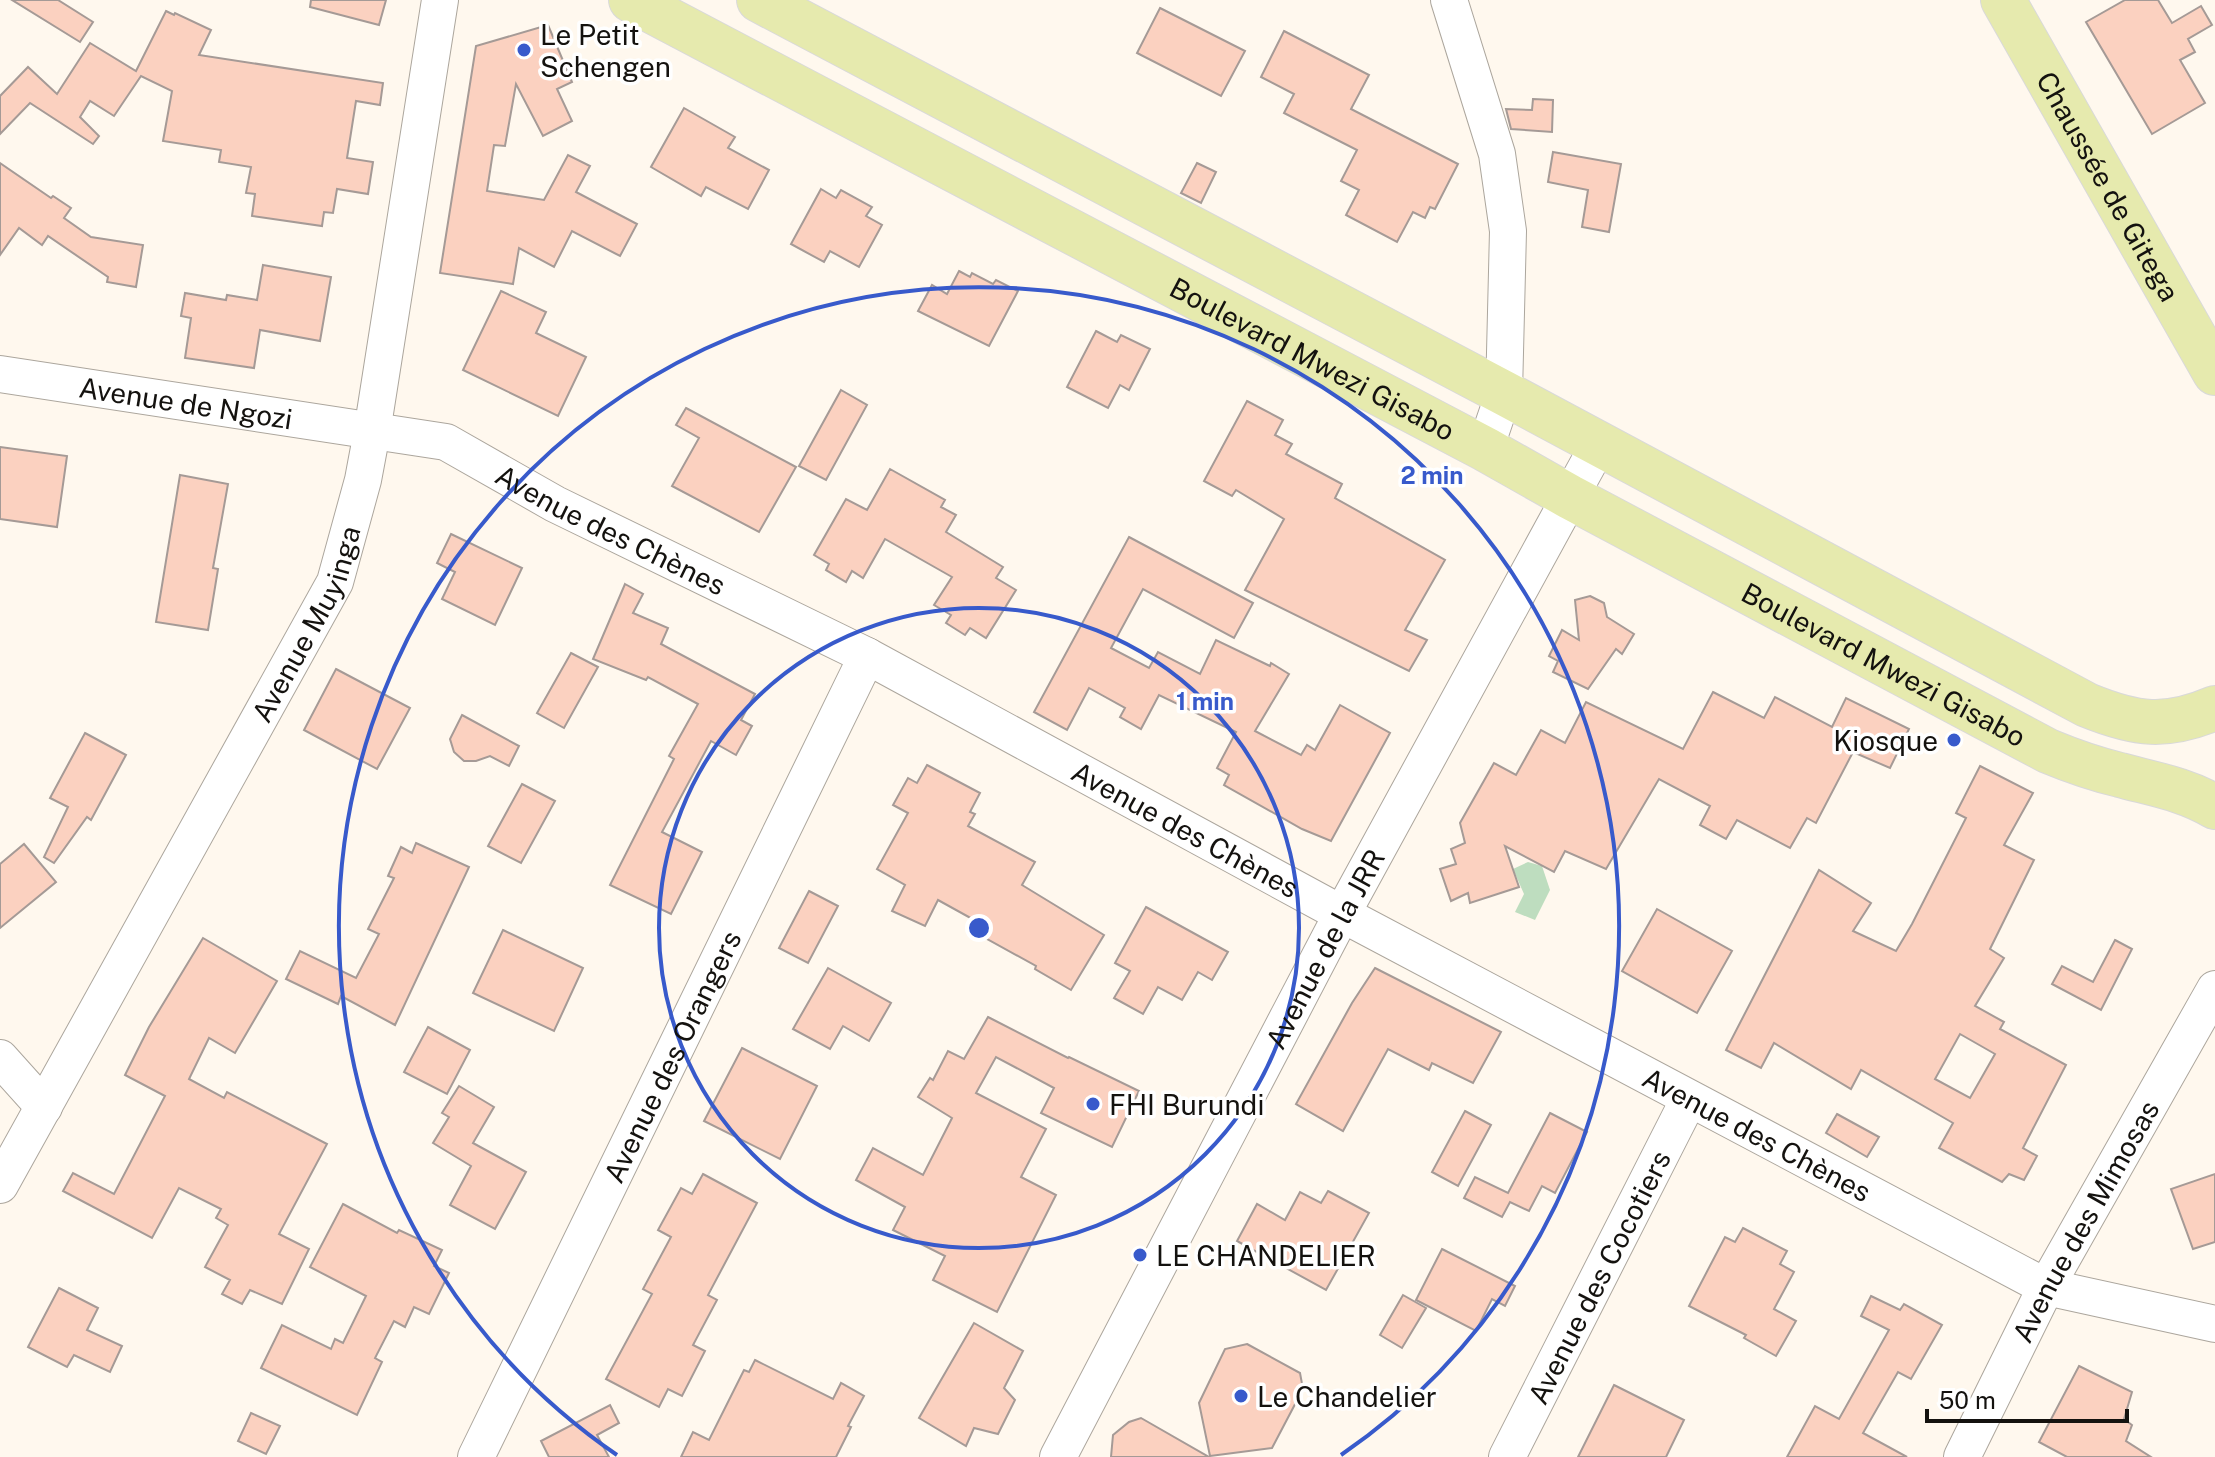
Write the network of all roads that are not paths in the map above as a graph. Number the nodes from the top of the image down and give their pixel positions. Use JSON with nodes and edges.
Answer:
{"nodes":[{"id":1,"x":440,"y":0,"type":"edge"},
{"id":2,"x":631,"y":0,"type":"edge"},
{"id":3,"x":759,"y":0,"type":"edge"},
{"id":4,"x":1449,"y":0,"type":"edge"},
{"id":5,"x":2003,"y":0,"type":"edge"},
{"id":6,"x":2215,"y":373,"type":"edge"},
{"id":7,"x":0,"y":374,"type":"edge"},
{"id":8,"x":1504,"y":393,"type":"junction"},
{"id":9,"x":372,"y":432,"type":"junction"},
{"id":10,"x":1599,"y":444,"type":"junction"},
{"id":11,"x":1485,"y":449,"type":"junction"},
{"id":12,"x":1570,"y":497,"type":"junction"},
{"id":13,"x":867,"y":656,"type":"junction"},
{"id":14,"x":2215,"y":708,"type":"edge"},
{"id":15,"x":2215,"y":807,"type":"edge"},
{"id":16,"x":1342,"y":914,"type":"junction"},
{"id":17,"x":2215,"y":989,"type":"edge"},
{"id":18,"x":0,"y":1058,"type":"edge"},
{"id":19,"x":1689,"y":1099,"type":"junction"},
{"id":20,"x":44,"y":1107,"type":"junction"},
{"id":21,"x":0,"y":1185,"type":"edge"},
{"id":22,"x":2046,"y":1287,"type":"junction"},
{"id":23,"x":2215,"y":1324,"type":"edge"},
{"id":24,"x":476,"y":1457,"type":"edge"},
{"id":25,"x":1058,"y":1457,"type":"edge"},
{"id":26,"x":1507,"y":1457,"type":"edge"},
{"id":27,"x":1962,"y":1457,"type":"edge"}],
"edges":[{"from":1,"to":9,"type":"street","name":"Avenue Muyinga"},
{"from":2,"to":11,"type":"main road","name":"Boulevard Mwezi Gisabo"},
{"from":3,"to":8,"type":"main road","name":"Boulevard Mwezi Gisabo"},
{"from":4,"to":8,"type":"street"},
{"from":5,"to":6,"type":"main road","name":"Chaussée de Gitega"},
{"from":7,"to":9,"type":"street","name":"Avenue de Ngozi"},
{"from":8,"to":10,"type":"main road","name":"Boulevard Mwezi Gisabo"},
{"from":8,"to":11,"type":"street"},
{"from":9,"to":13,"type":"street","name":"Avenue des Chènes"},
{"from":9,"to":20,"type":"street","name":"Avenue Muyinga"},
{"from":10,"to":12,"type":"street","name":"Avenue de la JRR"},
{"from":10,"to":14,"type":"main road","name":"Boulevard Mwezi Gisabo"},
{"from":11,"to":12,"type":"main road","name":"Boulevard Mwezi Gisabo"},
{"from":12,"to":15,"type":"main road","name":"Boulevard Mwezi Gisabo"},
{"from":12,"to":16,"type":"street","name":"Avenue de la JRR"},
{"from":13,"to":16,"type":"street","name":"Avenue des Chènes"},
{"from":13,"to":24,"type":"street","name":"Avenue des Orangers"},
{"from":16,"to":19,"type":"street","name":"Avenue des Chènes"},
{"from":16,"to":25,"type":"street","name":"Avenue de la JRR"},
{"from":17,"to":22,"type":"street","name":"Avenue des Mimosas"},
{"from":18,"to":20,"type":"street"},
{"from":19,"to":22,"type":"street","name":"Avenue des Chènes"},
{"from":19,"to":26,"type":"street","name":"Avenue des Cocotiers"},
{"from":20,"to":21,"type":"street","name":"Avenue Muyinga"},
{"from":22,"to":23,"type":"street","name":"Avenue des Chènes"},
{"from":22,"to":27,"type":"street","name":"Avenue des Mimosas"}]}
